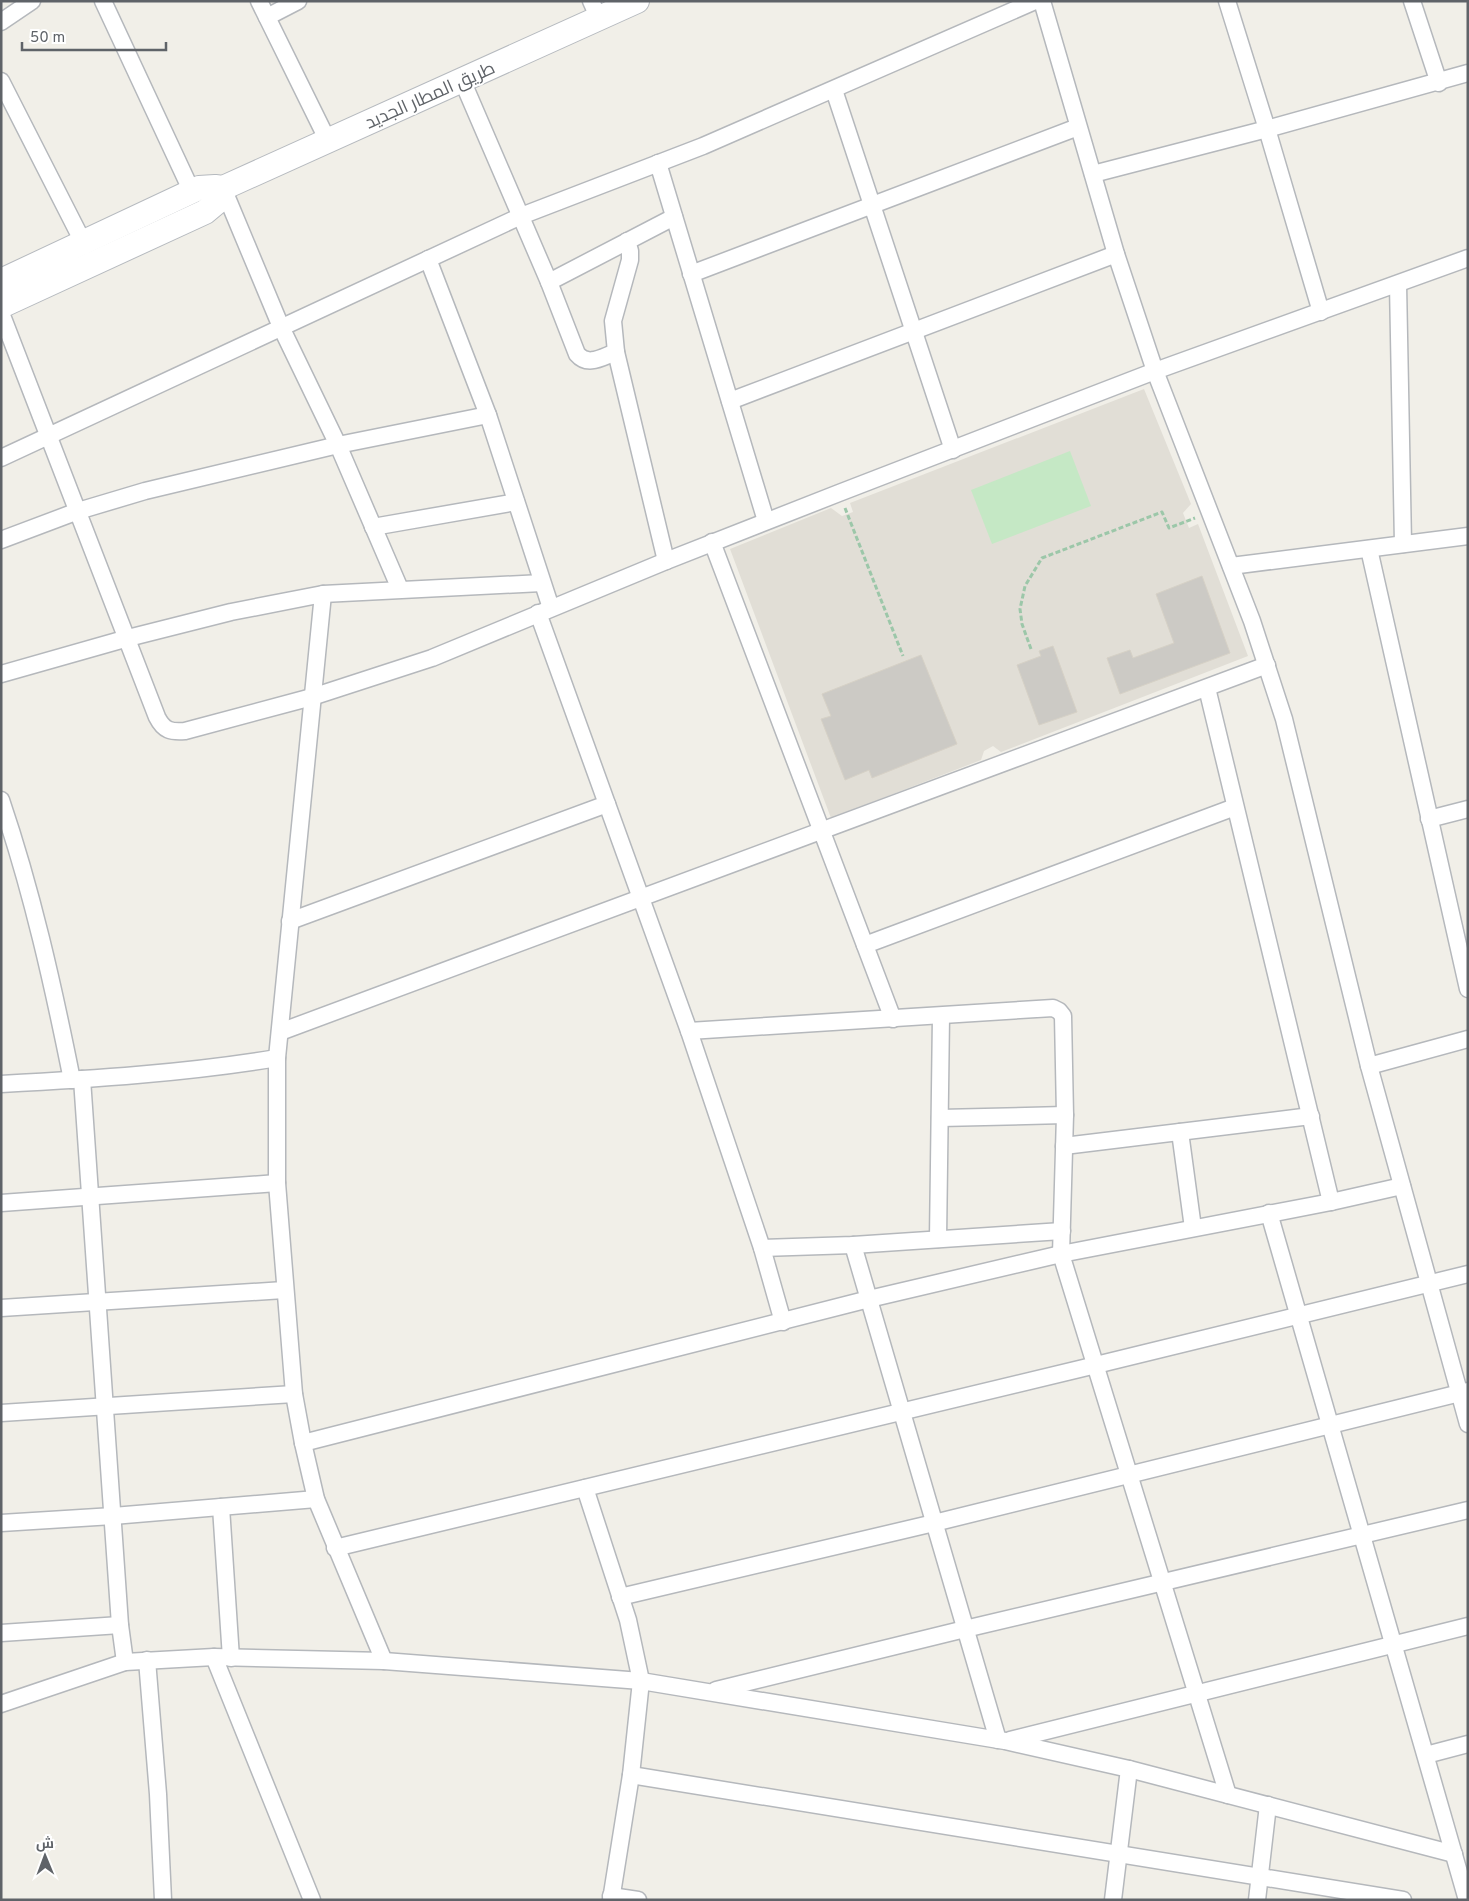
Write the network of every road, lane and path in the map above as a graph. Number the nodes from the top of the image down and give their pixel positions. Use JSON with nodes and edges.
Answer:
{"nodes":[{"id":1,"x":32,"y":1,"type":"edge"},
{"id":2,"x":103,"y":1,"type":"edge"},
{"id":3,"x":259,"y":1,"type":"edge"},
{"id":4,"x":298,"y":1,"type":"edge"},
{"id":5,"x":638,"y":1,"type":"edge"},
{"id":6,"x":1035,"y":1,"type":"edge"},
{"id":7,"x":1042,"y":1,"type":"edge"},
{"id":8,"x":1226,"y":1,"type":"edge"},
{"id":9,"x":1412,"y":1,"type":"edge"},
{"id":10,"x":595,"y":10,"type":"edge"},
{"id":11,"x":267,"y":17,"type":"junction"},
{"id":12,"x":1,"y":22,"type":"edge"},
{"id":13,"x":1468,"y":73,"type":"edge"},
{"id":14,"x":462,"y":80,"type":"junction"},
{"id":15,"x":1,"y":81,"type":"edge"},
{"id":16,"x":1439,"y":82,"type":"junction"},
{"id":17,"x":834,"y":90,"type":"junction"},
{"id":18,"x":1078,"y":127,"type":"junction"},
{"id":19,"x":1267,"y":129,"type":"junction"},
{"id":20,"x":328,"y":141,"type":"junction"},
{"id":21,"x":658,"y":163,"type":"junction"},
{"id":22,"x":1093,"y":174,"type":"junction"},
{"id":23,"x":223,"y":188,"type":"junction"},
{"id":24,"x":192,"y":192,"type":"junction"},
{"id":25,"x":872,"y":206,"type":"junction"},
{"id":26,"x":521,"y":216,"type":"junction"},
{"id":27,"x":674,"y":218,"type":"junction"},
{"id":28,"x":628,"y":241,"type":"junction"},
{"id":29,"x":83,"y":242,"type":"junction"},
{"id":30,"x":1116,"y":254,"type":"junction"},
{"id":31,"x":1468,"y":258,"type":"edge"},
{"id":32,"x":428,"y":259,"type":"junction"},
{"id":33,"x":691,"y":274,"type":"junction"},
{"id":34,"x":1,"y":281,"type":"edge"},
{"id":35,"x":549,"y":282,"type":"junction"},
{"id":36,"x":1398,"y":284,"type":"junction"},
{"id":37,"x":1,"y":306,"type":"edge"},
{"id":38,"x":1321,"y":312,"type":"junction"},
{"id":39,"x":1,"y":313,"type":"edge"},
{"id":40,"x":281,"y":327,"type":"junction"},
{"id":41,"x":914,"y":331,"type":"junction"},
{"id":42,"x":616,"y":352,"type":"junction"},
{"id":43,"x":1156,"y":371,"type":"junction"},
{"id":44,"x":730,"y":401,"type":"junction"},
{"id":45,"x":488,"y":414,"type":"junction"},
{"id":46,"x":50,"y":436,"type":"junction"},
{"id":47,"x":338,"y":446,"type":"junction"},
{"id":48,"x":953,"y":450,"type":"junction"},
{"id":49,"x":1,"y":458,"type":"edge"},
{"id":50,"x":839,"y":493,"type":"junction"},
{"id":51,"x":516,"y":502,"type":"junction"},
{"id":52,"x":78,"y":511,"type":"junction"},
{"id":53,"x":1210,"y":512,"type":"junction"},
{"id":54,"x":766,"y":521,"type":"junction"},
{"id":55,"x":374,"y":527,"type":"junction"},
{"id":56,"x":1468,"y":536,"type":"edge"},
{"id":57,"x":1,"y":540,"type":"edge"},
{"id":58,"x":712,"y":542,"type":"junction"},
{"id":59,"x":1403,"y":544,"type":"junction"},
{"id":60,"x":1369,"y":549,"type":"junction"},
{"id":61,"x":666,"y":561,"type":"junction"},
{"id":62,"x":1231,"y":566,"type":"junction"},
{"id":63,"x":542,"y":583,"type":"junction"},
{"id":64,"x":400,"y":589,"type":"junction"},
{"id":65,"x":323,"y":594,"type":"junction"},
{"id":66,"x":544,"y":611,"type":"junction"},
{"id":67,"x":128,"y":638,"type":"junction"},
{"id":68,"x":1031,"y":650,"type":"dead end"},
{"id":69,"x":903,"y":656,"type":"dead end"},
{"id":70,"x":1268,"y":665,"type":"junction"},
{"id":71,"x":1,"y":674,"type":"edge"},
{"id":72,"x":1207,"y":688,"type":"junction"},
{"id":73,"x":312,"y":697,"type":"junction"},
{"id":74,"x":1,"y":800,"type":"edge"},
{"id":75,"x":607,"y":804,"type":"junction"},
{"id":76,"x":1236,"y":807,"type":"junction"},
{"id":77,"x":1468,"y":809,"type":"edge"},
{"id":78,"x":1429,"y":819,"type":"junction"},
{"id":79,"x":821,"y":831,"type":"junction"},
{"id":80,"x":641,"y":897,"type":"junction"},
{"id":81,"x":290,"y":922,"type":"junction"},
{"id":82,"x":865,"y":945,"type":"junction"},
{"id":83,"x":1468,"y":990,"type":"edge"},
{"id":84,"x":941,"y":1016,"type":"junction"},
{"id":85,"x":893,"y":1019,"type":"junction"},
{"id":86,"x":689,"y":1031,"type":"junction"},
{"id":87,"x":280,"y":1032,"type":"junction"},
{"id":88,"x":1468,"y":1039,"type":"edge"},
{"id":89,"x":277,"y":1058,"type":"junction"},
{"id":90,"x":1369,"y":1066,"type":"junction"},
{"id":91,"x":77,"y":1080,"type":"junction"},
{"id":92,"x":1,"y":1084,"type":"edge"},
{"id":93,"x":1065,"y":1115,"type":"junction"},
{"id":94,"x":1310,"y":1116,"type":"junction"},
{"id":95,"x":940,"y":1118,"type":"junction"},
{"id":96,"x":1180,"y":1132,"type":"junction"},
{"id":97,"x":1064,"y":1146,"type":"junction"},
{"id":98,"x":277,"y":1183,"type":"junction"},
{"id":99,"x":1402,"y":1186,"type":"junction"},
{"id":100,"x":90,"y":1197,"type":"junction"},
{"id":101,"x":1332,"y":1202,"type":"junction"},
{"id":102,"x":1,"y":1203,"type":"edge"},
{"id":103,"x":1268,"y":1213,"type":"junction"},
{"id":104,"x":1192,"y":1228,"type":"junction"},
{"id":105,"x":1062,"y":1231,"type":"junction"},
{"id":106,"x":938,"y":1239,"type":"junction"},
{"id":107,"x":853,"y":1245,"type":"junction"},
{"id":108,"x":762,"y":1248,"type":"junction"},
{"id":109,"x":1061,"y":1254,"type":"junction"},
{"id":110,"x":1468,"y":1274,"type":"edge"},
{"id":111,"x":1428,"y":1284,"type":"junction"},
{"id":112,"x":284,"y":1290,"type":"junction"},
{"id":113,"x":869,"y":1299,"type":"junction"},
{"id":114,"x":98,"y":1303,"type":"junction"},
{"id":115,"x":1,"y":1308,"type":"edge"},
{"id":116,"x":1298,"y":1316,"type":"junction"},
{"id":117,"x":783,"y":1322,"type":"junction"},
{"id":118,"x":1096,"y":1366,"type":"junction"},
{"id":119,"x":1463,"y":1392,"type":"edge"},
{"id":120,"x":294,"y":1394,"type":"junction"},
{"id":121,"x":105,"y":1407,"type":"junction"},
{"id":122,"x":902,"y":1412,"type":"junction"},
{"id":123,"x":1,"y":1413,"type":"edge"},
{"id":124,"x":1468,"y":1424,"type":"edge"},
{"id":125,"x":1330,"y":1425,"type":"junction"},
{"id":126,"x":303,"y":1443,"type":"junction"},
{"id":127,"x":1129,"y":1475,"type":"junction"},
{"id":128,"x":584,"y":1488,"type":"junction"},
{"id":129,"x":316,"y":1499,"type":"junction"},
{"id":130,"x":221,"y":1507,"type":"junction"},
{"id":131,"x":1468,"y":1510,"type":"edge"},
{"id":132,"x":112,"y":1516,"type":"junction"},
{"id":133,"x":1,"y":1523,"type":"edge"},
{"id":134,"x":934,"y":1523,"type":"junction"},
{"id":135,"x":1362,"y":1536,"type":"junction"},
{"id":136,"x":335,"y":1548,"type":"junction"},
{"id":137,"x":1162,"y":1582,"type":"junction"},
{"id":138,"x":620,"y":1597,"type":"junction"},
{"id":139,"x":120,"y":1625,"type":"junction"},
{"id":140,"x":1468,"y":1626,"type":"edge"},
{"id":141,"x":965,"y":1629,"type":"junction"},
{"id":142,"x":1,"y":1633,"type":"edge"},
{"id":143,"x":1394,"y":1644,"type":"junction"},
{"id":144,"x":223,"y":1658,"type":"junction"},
{"id":145,"x":147,"y":1660,"type":"junction"},
{"id":146,"x":384,"y":1661,"type":"junction"},
{"id":147,"x":125,"y":1662,"type":"junction"},
{"id":148,"x":641,"y":1681,"type":"junction"},
{"id":149,"x":708,"y":1692,"type":"junction"},
{"id":150,"x":1197,"y":1693,"type":"junction"},
{"id":151,"x":1,"y":1704,"type":"edge"},
{"id":152,"x":1001,"y":1741,"type":"junction"},
{"id":153,"x":1468,"y":1744,"type":"edge"},
{"id":154,"x":1426,"y":1755,"type":"junction"},
{"id":155,"x":1129,"y":1769,"type":"junction"},
{"id":156,"x":631,"y":1775,"type":"junction"},
{"id":157,"x":1228,"y":1795,"type":"junction"},
{"id":158,"x":1268,"y":1806,"type":"junction"},
{"id":159,"x":1118,"y":1853,"type":"junction"},
{"id":160,"x":1454,"y":1854,"type":"junction"},
{"id":161,"x":1259,"y":1876,"type":"junction"},
{"id":162,"x":1340,"y":1895,"type":"edge"},
{"id":163,"x":611,"y":1898,"type":"edge"},
{"id":164,"x":163,"y":1900,"type":"edge"},
{"id":165,"x":312,"y":1900,"type":"edge"},
{"id":166,"x":638,"y":1900,"type":"edge"},
{"id":167,"x":1113,"y":1900,"type":"edge"},
{"id":168,"x":1257,"y":1900,"type":"edge"},
{"id":169,"x":1403,"y":1900,"type":"edge"},
{"id":170,"x":1468,"y":1900,"type":"edge"}],
"edges":[{"from":1,"to":12,"type":"street"},
{"from":2,"to":24,"type":"street"},
{"from":3,"to":11,"type":"street"},
{"from":4,"to":11,"type":"street"},
{"from":5,"to":10,"type":"street","name":"طريق المطار الجديد"},
{"from":6,"to":17,"type":"street"},
{"from":7,"to":18,"type":"street"},
{"from":8,"to":19,"type":"street"},
{"from":9,"to":16,"type":"street"},
{"from":10,"to":14,"type":"street","name":"طريق المطار الجديد"},
{"from":11,"to":20,"type":"street"},
{"from":13,"to":16,"type":"street"},
{"from":14,"to":20,"type":"street","name":"طريق المطار الجديد"},
{"from":14,"to":26,"type":"street"},
{"from":15,"to":29,"type":"street"},
{"from":16,"to":19,"type":"street"},
{"from":17,"to":21,"type":"street"},
{"from":17,"to":25,"type":"street"},
{"from":18,"to":22,"type":"street"},
{"from":18,"to":25,"type":"street"},
{"from":19,"to":22,"type":"street"},
{"from":19,"to":38,"type":"street"},
{"from":20,"to":23,"type":"street","name":"طريق المطار الجديد"},
{"from":21,"to":26,"type":"street"},
{"from":21,"to":27,"type":"street"},
{"from":22,"to":30,"type":"street"},
{"from":23,"to":24,"type":"street","name":"طريق المطار الجديد"},
{"from":23,"to":37,"type":"street"},
{"from":23,"to":40,"type":"street"},
{"from":24,"to":29,"type":"street","name":"طريق المطار الجديد"},
{"from":25,"to":33,"type":"street"},
{"from":25,"to":41,"type":"street"},
{"from":26,"to":32,"type":"street"},
{"from":26,"to":35,"type":"street"},
{"from":27,"to":28,"type":"street"},
{"from":27,"to":33,"type":"street"},
{"from":28,"to":35,"type":"street"},
{"from":28,"to":42,"type":"street"},
{"from":29,"to":34,"type":"street","name":"طريق المطار الجديد"},
{"from":30,"to":41,"type":"street"},
{"from":30,"to":43,"type":"street"},
{"from":31,"to":36,"type":"street"},
{"from":32,"to":40,"type":"street"},
{"from":32,"to":45,"type":"street"},
{"from":33,"to":44,"type":"street"},
{"from":35,"to":42,"type":"street"},
{"from":36,"to":38,"type":"street"},
{"from":36,"to":59,"type":"street"},
{"from":38,"to":43,"type":"street"},
{"from":39,"to":46,"type":"street"},
{"from":40,"to":46,"type":"street"},
{"from":40,"to":47,"type":"street"},
{"from":41,"to":44,"type":"street"},
{"from":41,"to":48,"type":"street"},
{"from":42,"to":61,"type":"street"},
{"from":43,"to":48,"type":"street"},
{"from":43,"to":53,"type":"street"},
{"from":44,"to":54,"type":"street"},
{"from":45,"to":47,"type":"street"},
{"from":45,"to":51,"type":"street"},
{"from":46,"to":49,"type":"street"},
{"from":46,"to":52,"type":"street"},
{"from":47,"to":52,"type":"street"},
{"from":47,"to":55,"type":"street"},
{"from":48,"to":50,"type":"street"},
{"from":50,"to":54,"type":"street"},
{"from":50,"to":69,"type":"path"},
{"from":51,"to":55,"type":"street"},
{"from":51,"to":63,"type":"street"},
{"from":52,"to":57,"type":"street"},
{"from":52,"to":67,"type":"street"},
{"from":53,"to":62,"type":"street"},
{"from":53,"to":68,"type":"path"},
{"from":54,"to":58,"type":"street"},
{"from":55,"to":64,"type":"street"},
{"from":56,"to":59,"type":"street"},
{"from":58,"to":61,"type":"street"},
{"from":58,"to":79,"type":"street"},
{"from":59,"to":60,"type":"street"},
{"from":60,"to":62,"type":"street"},
{"from":60,"to":78,"type":"street"},
{"from":61,"to":66,"type":"street"},
{"from":62,"to":70,"type":"street"},
{"from":63,"to":64,"type":"street"},
{"from":63,"to":66,"type":"street"},
{"from":64,"to":65,"type":"street"},
{"from":65,"to":67,"type":"street"},
{"from":65,"to":73,"type":"street"},
{"from":66,"to":73,"type":"street"},
{"from":66,"to":75,"type":"street"},
{"from":67,"to":71,"type":"street"},
{"from":67,"to":73,"type":"street"},
{"from":70,"to":72,"type":"street"},
{"from":70,"to":90,"type":"street"},
{"from":72,"to":76,"type":"street"},
{"from":72,"to":79,"type":"street"},
{"from":73,"to":81,"type":"street"},
{"from":74,"to":91,"type":"street"},
{"from":75,"to":80,"type":"street"},
{"from":75,"to":81,"type":"street"},
{"from":76,"to":82,"type":"street"},
{"from":76,"to":94,"type":"street"},
{"from":77,"to":78,"type":"street"},
{"from":78,"to":83,"type":"street"},
{"from":79,"to":80,"type":"street"},
{"from":79,"to":82,"type":"street"},
{"from":80,"to":86,"type":"street"},
{"from":80,"to":87,"type":"street"},
{"from":81,"to":87,"type":"street"},
{"from":82,"to":85,"type":"street"},
{"from":84,"to":85,"type":"street"},
{"from":84,"to":93,"type":"street"},
{"from":84,"to":95,"type":"street"},
{"from":85,"to":86,"type":"street"},
{"from":86,"to":108,"type":"street"},
{"from":87,"to":89,"type":"street"},
{"from":88,"to":90,"type":"street"},
{"from":89,"to":91,"type":"street"},
{"from":89,"to":98,"type":"street"},
{"from":90,"to":99,"type":"street"},
{"from":91,"to":92,"type":"street"},
{"from":91,"to":100,"type":"street"},
{"from":93,"to":95,"type":"street"},
{"from":93,"to":97,"type":"street"},
{"from":94,"to":96,"type":"street"},
{"from":94,"to":101,"type":"street"},
{"from":95,"to":106,"type":"street"},
{"from":96,"to":97,"type":"street"},
{"from":96,"to":104,"type":"street"},
{"from":97,"to":105,"type":"street"},
{"from":98,"to":100,"type":"street"},
{"from":98,"to":112,"type":"street"},
{"from":99,"to":101,"type":"street"},
{"from":99,"to":111,"type":"street"},
{"from":100,"to":102,"type":"street"},
{"from":100,"to":114,"type":"street"},
{"from":101,"to":103,"type":"street"},
{"from":103,"to":104,"type":"street"},
{"from":103,"to":116,"type":"street"},
{"from":104,"to":109,"type":"street"},
{"from":105,"to":106,"type":"street"},
{"from":105,"to":109,"type":"street"},
{"from":106,"to":107,"type":"street"},
{"from":107,"to":108,"type":"street"},
{"from":107,"to":113,"type":"street"},
{"from":108,"to":117,"type":"street"},
{"from":109,"to":113,"type":"street"},
{"from":109,"to":118,"type":"street"},
{"from":110,"to":111,"type":"street"},
{"from":111,"to":116,"type":"street"},
{"from":111,"to":119,"type":"street"},
{"from":112,"to":114,"type":"street"},
{"from":112,"to":120,"type":"street"},
{"from":113,"to":117,"type":"street"},
{"from":113,"to":122,"type":"street"},
{"from":114,"to":115,"type":"street"},
{"from":114,"to":121,"type":"street"},
{"from":116,"to":118,"type":"street"},
{"from":116,"to":125,"type":"street"},
{"from":117,"to":126,"type":"street"},
{"from":118,"to":122,"type":"street"},
{"from":118,"to":127,"type":"street"},
{"from":119,"to":124,"type":"street"},
{"from":119,"to":125,"type":"street"},
{"from":120,"to":121,"type":"street"},
{"from":120,"to":126,"type":"street"},
{"from":121,"to":123,"type":"street"},
{"from":121,"to":132,"type":"street"},
{"from":122,"to":128,"type":"street"},
{"from":122,"to":134,"type":"street"},
{"from":125,"to":127,"type":"street"},
{"from":125,"to":135,"type":"street"},
{"from":126,"to":129,"type":"street"},
{"from":127,"to":134,"type":"street"},
{"from":127,"to":137,"type":"street"},
{"from":128,"to":136,"type":"street"},
{"from":128,"to":138,"type":"street"},
{"from":129,"to":130,"type":"street"},
{"from":129,"to":136,"type":"street"},
{"from":130,"to":132,"type":"street"},
{"from":130,"to":144,"type":"street"},
{"from":131,"to":135,"type":"street"},
{"from":132,"to":133,"type":"street"},
{"from":132,"to":139,"type":"street"},
{"from":134,"to":138,"type":"street"},
{"from":134,"to":141,"type":"street"},
{"from":135,"to":137,"type":"street"},
{"from":135,"to":143,"type":"street"},
{"from":136,"to":146,"type":"street"},
{"from":137,"to":141,"type":"street"},
{"from":137,"to":150,"type":"street"},
{"from":138,"to":148,"type":"street"},
{"from":139,"to":142,"type":"street"},
{"from":139,"to":147,"type":"street"},
{"from":140,"to":143,"type":"street"},
{"from":141,"to":149,"type":"street"},
{"from":141,"to":152,"type":"street"},
{"from":143,"to":150,"type":"street"},
{"from":143,"to":154,"type":"street"},
{"from":144,"to":145,"type":"street"},
{"from":144,"to":146,"type":"street"},
{"from":144,"to":165,"type":"street"},
{"from":145,"to":147,"type":"street"},
{"from":145,"to":164,"type":"street"},
{"from":146,"to":148,"type":"street"},
{"from":147,"to":151,"type":"street"},
{"from":148,"to":149,"type":"street"},
{"from":148,"to":156,"type":"street"},
{"from":149,"to":152,"type":"street"},
{"from":150,"to":152,"type":"street"},
{"from":150,"to":157,"type":"street"},
{"from":152,"to":155,"type":"street"},
{"from":153,"to":154,"type":"street"},
{"from":154,"to":160,"type":"street"},
{"from":155,"to":157,"type":"street"},
{"from":155,"to":159,"type":"street"},
{"from":156,"to":159,"type":"street"},
{"from":156,"to":163,"type":"street"},
{"from":157,"to":158,"type":"street"},
{"from":158,"to":160,"type":"street"},
{"from":158,"to":161,"type":"street"},
{"from":159,"to":161,"type":"street"},
{"from":159,"to":167,"type":"street"},
{"from":160,"to":170,"type":"street"},
{"from":161,"to":162,"type":"street"},
{"from":161,"to":168,"type":"street"},
{"from":162,"to":169,"type":"street"},
{"from":163,"to":166,"type":"street"}]}
